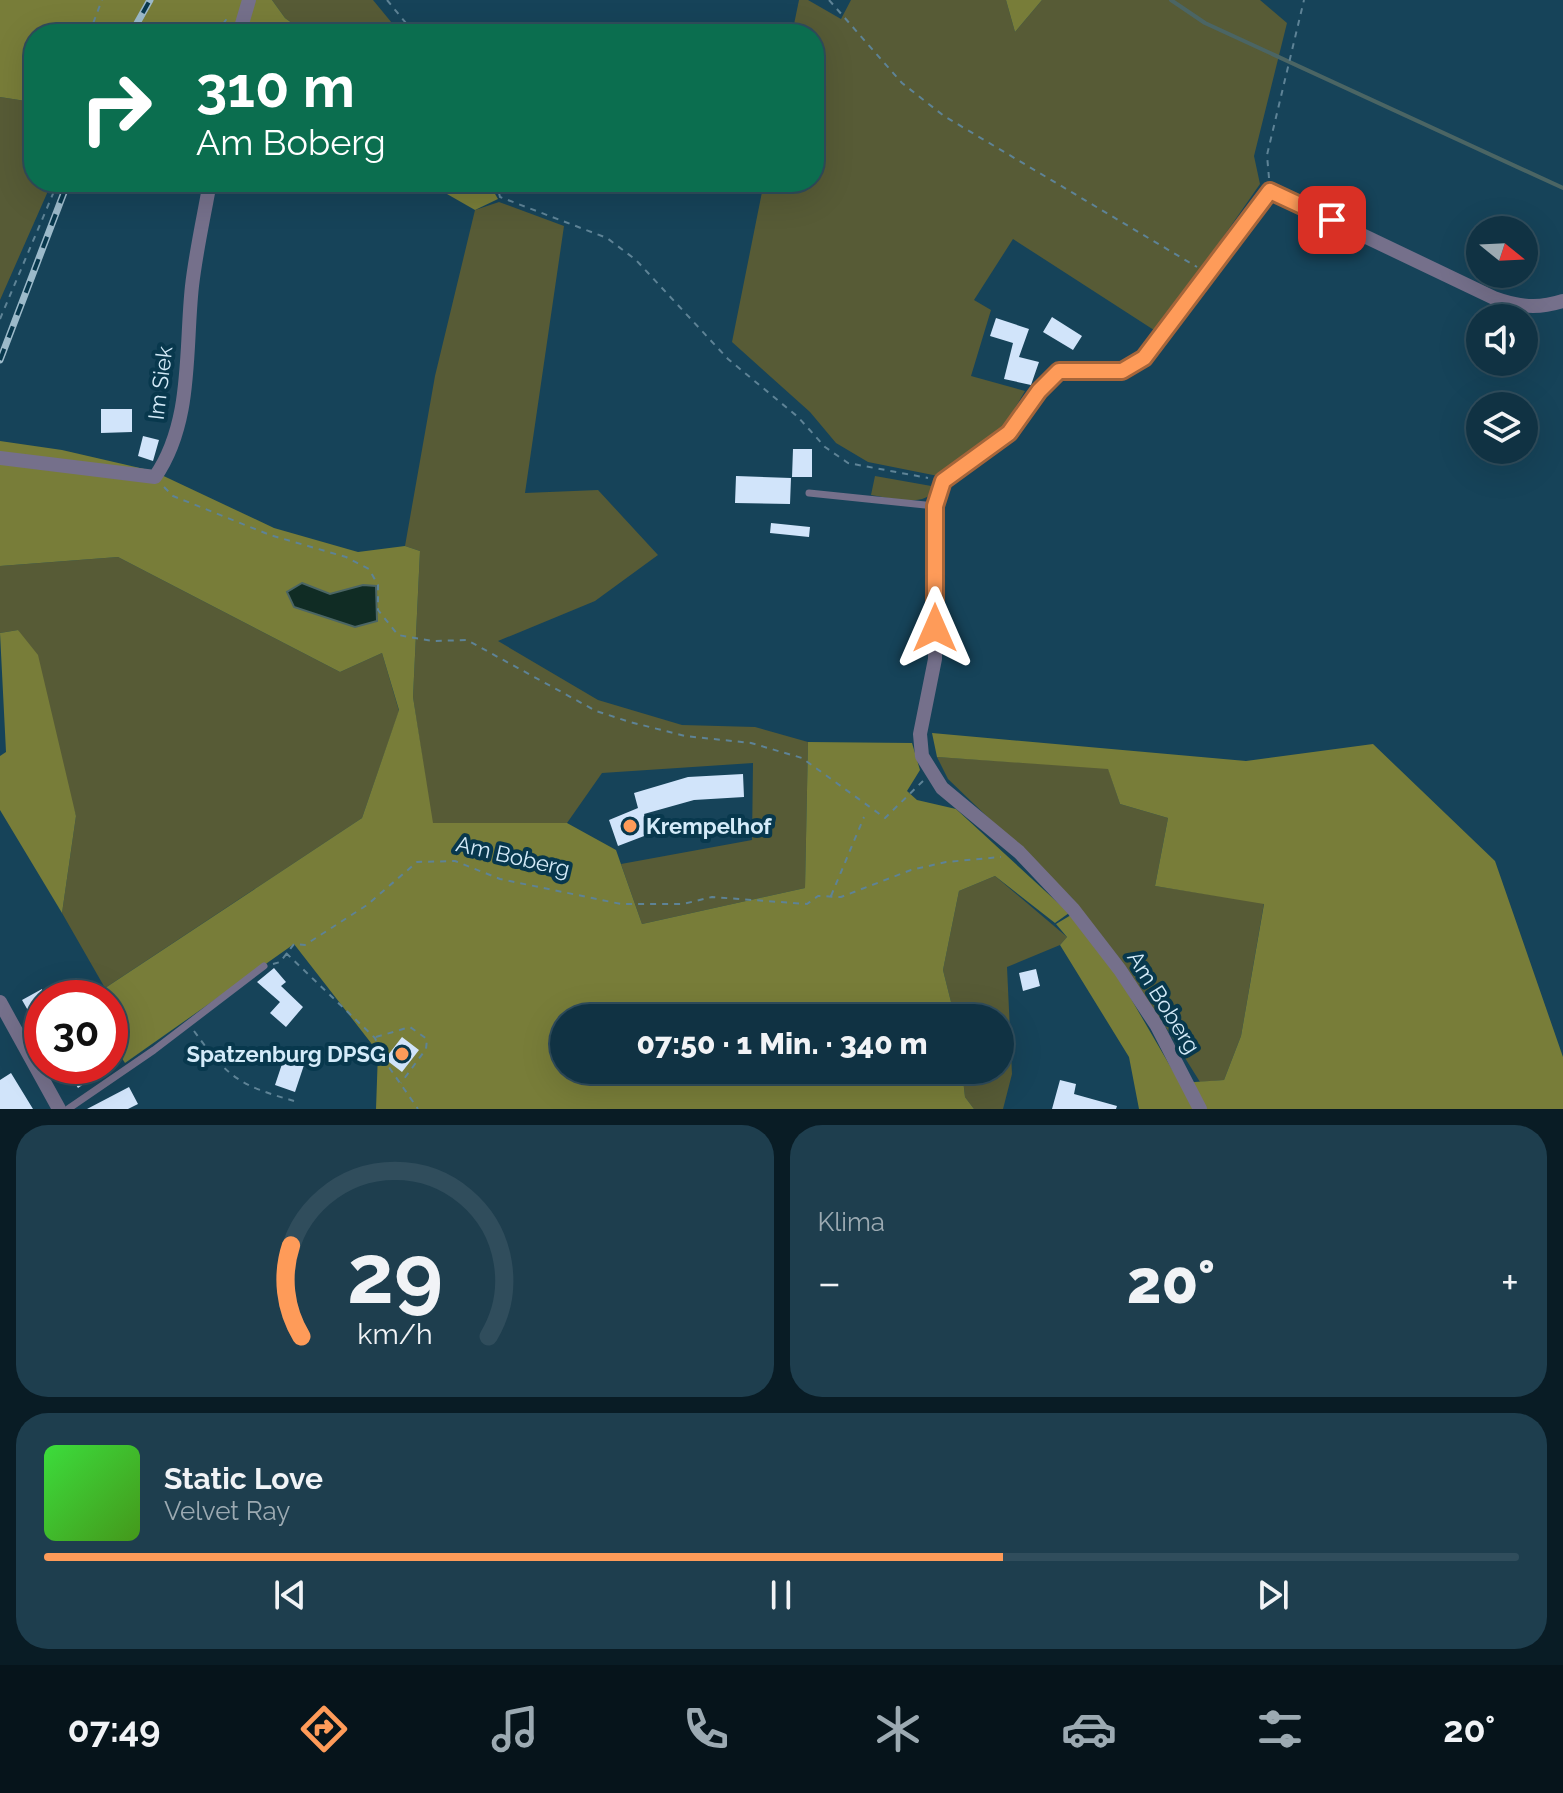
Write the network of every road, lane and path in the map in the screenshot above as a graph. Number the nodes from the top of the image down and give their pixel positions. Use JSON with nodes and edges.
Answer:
{"nodes":[{"id":1,"x":102,"y":0,"type":"edge"},
{"id":2,"x":249,"y":0,"type":"edge"},
{"id":3,"x":387,"y":0,"type":"edge"},
{"id":4,"x":829,"y":0,"type":"edge"},
{"id":5,"x":1304,"y":0,"type":"edge"},
{"id":6,"x":93,"y":24,"type":"edge"},
{"id":7,"x":242,"y":24,"type":"edge"},
{"id":8,"x":407,"y":24,"type":"edge"},
{"id":9,"x":1270,"y":191,"type":"junction"},
{"id":10,"x":54,"y":192,"type":"edge"},
{"id":11,"x":208,"y":192,"type":"edge"},
{"id":12,"x":499,"y":192,"type":"edge"},
{"id":13,"x":1207,"y":272,"type":"junction"},
{"id":14,"x":1563,"y":301,"type":"edge"},
{"id":15,"x":0,"y":319,"type":"edge"},
{"id":16,"x":0,"y":458,"type":"edge"},
{"id":17,"x":155,"y":477,"type":"junction"},
{"id":18,"x":943,"y":481,"type":"junction"},
{"id":19,"x":809,"y":493,"type":"dead end"},
{"id":20,"x":935,"y":506,"type":"junction"},
{"id":21,"x":931,"y":773,"type":"junction"},
{"id":22,"x":864,"y":817,"type":"dead end"},
{"id":23,"x":1019,"y":852,"type":"junction"},
{"id":24,"x":831,"y":896,"type":"junction"},
{"id":25,"x":286,"y":953,"type":"junction"},
{"id":26,"x":264,"y":966,"type":"joint"},
{"id":27,"x":0,"y":1002,"type":"edge"},
{"id":28,"x":188,"y":1024,"type":"junction"},
{"id":29,"x":375,"y":1038,"type":"junction"},
{"id":30,"x":400,"y":1084,"type":"junction"},
{"id":31,"x":294,"y":1101,"type":"dead end"},
{"id":32,"x":59,"y":1109,"type":"edge"},
{"id":33,"x":68,"y":1109,"type":"edge"},
{"id":34,"x":418,"y":1109,"type":"edge"},
{"id":35,"x":1200,"y":1109,"type":"edge"}],
"edges":[{"from":1,"to":6,"type":"path"},
{"from":2,"to":7,"type":"street"},
{"from":3,"to":8,"type":"path"},
{"from":4,"to":13,"type":"path"},
{"from":5,"to":9,"type":"path"},
{"from":9,"to":13,"type":"street"},
{"from":9,"to":14,"type":"street"},
{"from":10,"to":15,"type":"path"},
{"from":11,"to":17,"type":"street","name":"Im Siek"},
{"from":12,"to":18,"type":"path"},
{"from":13,"to":18,"type":"street"},
{"from":16,"to":17,"type":"street"},
{"from":17,"to":21,"type":"path"},
{"from":18,"to":20,"type":"street","name":"Am Boberg"},
{"from":19,"to":20,"type":"lane"},
{"from":20,"to":21,"type":"street","name":"Am Boberg"},
{"from":21,"to":23,"type":"street","name":"Am Boberg"},
{"from":22,"to":24,"type":"path"},
{"from":23,"to":24,"type":"path","name":"Am Boberg"},
{"from":23,"to":35,"type":"street","name":"Am Boberg"},
{"from":24,"to":25,"type":"path","name":"Am Boberg"},
{"from":25,"to":26,"type":"path","name":"Am Boberg"},
{"from":25,"to":29,"type":"path"},
{"from":26,"to":28,"type":"lane"},
{"from":27,"to":32,"type":"street"},
{"from":28,"to":31,"type":"path"},
{"from":28,"to":33,"type":"lane"},
{"from":29,"to":30,"type":"path"},
{"from":29,"to":30,"type":"path"},
{"from":30,"to":34,"type":"path"}]}
